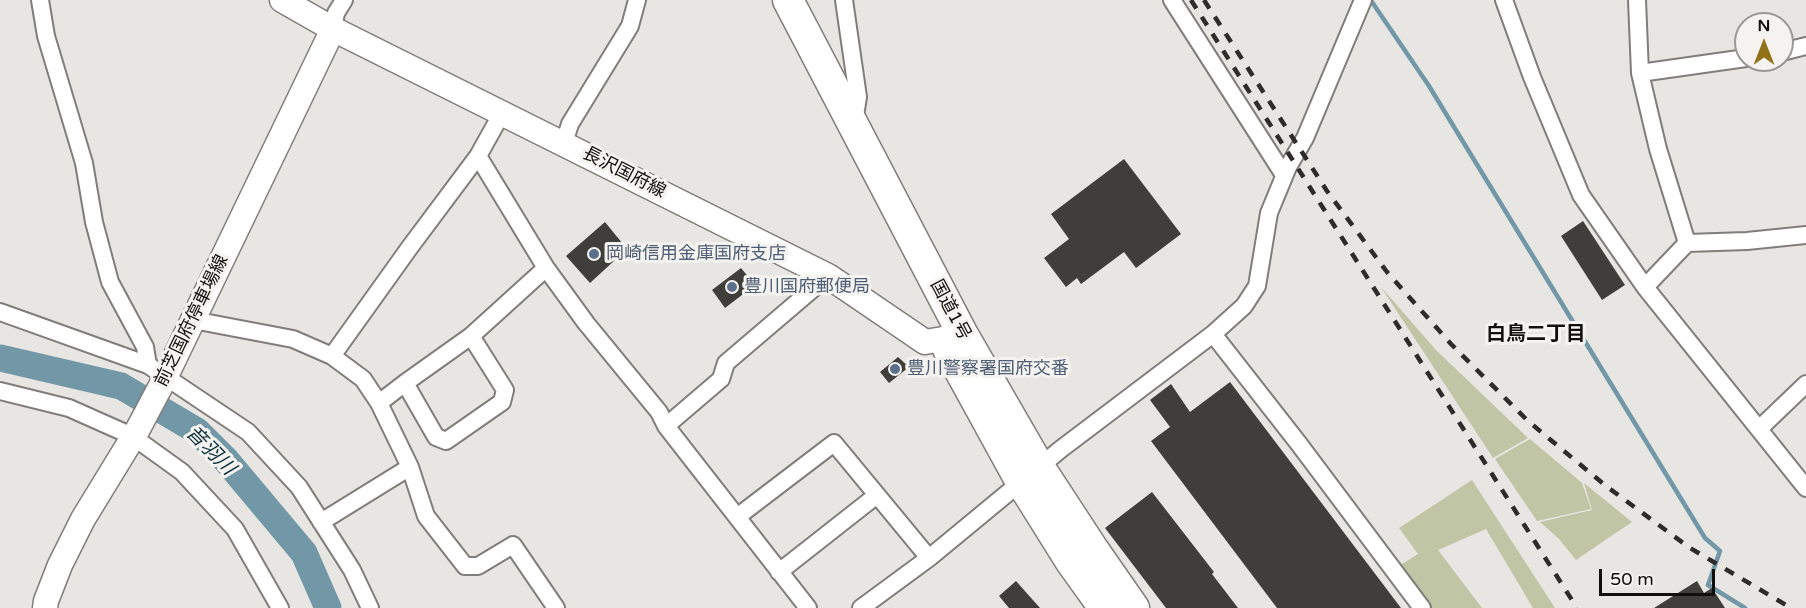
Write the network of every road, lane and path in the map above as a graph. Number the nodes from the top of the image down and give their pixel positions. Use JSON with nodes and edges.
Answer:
{"nodes":[{"id":1,"x":40,"y":0,"type":"edge"},
{"id":2,"x":282,"y":0,"type":"edge"},
{"id":3,"x":344,"y":0,"type":"edge"},
{"id":4,"x":637,"y":0,"type":"edge"},
{"id":5,"x":765,"y":0,"type":"edge"},
{"id":6,"x":788,"y":0,"type":"edge"},
{"id":7,"x":844,"y":0,"type":"edge"},
{"id":8,"x":1172,"y":0,"type":"edge"},
{"id":9,"x":1363,"y":0,"type":"edge"},
{"id":10,"x":1504,"y":0,"type":"edge"},
{"id":11,"x":1637,"y":0,"type":"edge"},
{"id":12,"x":333,"y":29,"type":"junction"},
{"id":13,"x":1734,"y":60,"type":"edge"},
{"id":14,"x":1640,"y":73,"type":"junction"},
{"id":15,"x":502,"y":113,"type":"junction"},
{"id":16,"x":853,"y":126,"type":"junction"},
{"id":17,"x":564,"y":143,"type":"junction"},
{"id":18,"x":478,"y":156,"type":"junction"},
{"id":19,"x":1284,"y":175,"type":"junction"},
{"id":20,"x":1806,"y":236,"type":"edge"},
{"id":21,"x":1687,"y":243,"type":"junction"},
{"id":22,"x":546,"y":268,"type":"junction"},
{"id":23,"x":828,"y":276,"type":"junction"},
{"id":24,"x":1645,"y":287,"type":"junction"},
{"id":25,"x":0,"y":312,"type":"edge"},
{"id":26,"x":193,"y":320,"type":"junction"},
{"id":27,"x":1213,"y":334,"type":"junction"},
{"id":28,"x":471,"y":336,"type":"junction"},
{"id":29,"x":952,"y":336,"type":"junction"},
{"id":30,"x":332,"y":356,"type":"junction"},
{"id":31,"x":156,"y":372,"type":"junction"},
{"id":32,"x":405,"y":383,"type":"junction"},
{"id":33,"x":1806,"y":384,"type":"edge"},
{"id":34,"x":0,"y":391,"type":"edge"},
{"id":35,"x":379,"y":403,"type":"junction"},
{"id":36,"x":666,"y":426,"type":"junction"},
{"id":37,"x":1759,"y":429,"type":"junction"},
{"id":38,"x":135,"y":433,"type":"junction"},
{"id":39,"x":410,"y":466,"type":"junction"},
{"id":40,"x":1031,"y":475,"type":"junction"},
{"id":41,"x":1806,"y":488,"type":"edge"},
{"id":42,"x":877,"y":495,"type":"junction"},
{"id":43,"x":737,"y":517,"type":"junction"},
{"id":44,"x":321,"y":522,"type":"junction"},
{"id":45,"x":929,"y":558,"type":"junction"},
{"id":46,"x":779,"y":572,"type":"junction"},
{"id":47,"x":45,"y":608,"type":"edge"},
{"id":48,"x":280,"y":608,"type":"edge"},
{"id":49,"x":370,"y":608,"type":"edge"},
{"id":50,"x":556,"y":608,"type":"edge"},
{"id":51,"x":808,"y":608,"type":"edge"},
{"id":52,"x":861,"y":608,"type":"edge"},
{"id":53,"x":1104,"y":608,"type":"edge"},
{"id":54,"x":1134,"y":608,"type":"edge"},
{"id":55,"x":1422,"y":608,"type":"edge"}],
"edges":[{"from":1,"to":31,"type":"street"},
{"from":2,"to":12,"type":"main road","name":"長沢国府線"},
{"from":3,"to":12,"type":"street"},
{"from":4,"to":17,"type":"street"},
{"from":5,"to":29,"type":"highway","name":"国道1号"},
{"from":6,"to":16,"type":"highway","name":"国道1号"},
{"from":7,"to":16,"type":"street"},
{"from":8,"to":19,"type":"street"},
{"from":9,"to":19,"type":"street"},
{"from":10,"to":24,"type":"street"},
{"from":11,"to":14,"type":"street"},
{"from":12,"to":15,"type":"main road","name":"長沢国府線"},
{"from":12,"to":26,"type":"main road","name":"前芝国府停車場線"},
{"from":13,"to":14,"type":"street"},
{"from":14,"to":21,"type":"street"},
{"from":15,"to":17,"type":"main road","name":"長沢国府線"},
{"from":15,"to":18,"type":"street"},
{"from":16,"to":29,"type":"highway","name":"国道1号"},
{"from":17,"to":23,"type":"main road","name":"長沢国府線"},
{"from":18,"to":22,"type":"street"},
{"from":18,"to":30,"type":"street"},
{"from":19,"to":27,"type":"street"},
{"from":20,"to":21,"type":"street"},
{"from":21,"to":24,"type":"street"},
{"from":22,"to":28,"type":"street"},
{"from":22,"to":36,"type":"street"},
{"from":23,"to":29,"type":"main road","name":"長沢国府線"},
{"from":23,"to":36,"type":"street"},
{"from":24,"to":37,"type":"street"},
{"from":25,"to":31,"type":"street"},
{"from":26,"to":30,"type":"street"},
{"from":26,"to":31,"type":"main road","name":"前芝国府停車場線"},
{"from":27,"to":40,"type":"street"},
{"from":27,"to":55,"type":"street"},
{"from":28,"to":32,"type":"street"},
{"from":28,"to":32,"type":"street"},
{"from":29,"to":40,"type":"highway","name":"国道1号"},
{"from":30,"to":35,"type":"street"},
{"from":31,"to":38,"type":"main road","name":"前芝国府停車場線"},
{"from":31,"to":44,"type":"street"},
{"from":32,"to":35,"type":"street"},
{"from":33,"to":37,"type":"street"},
{"from":34,"to":38,"type":"street"},
{"from":35,"to":39,"type":"street"},
{"from":36,"to":43,"type":"street"},
{"from":37,"to":41,"type":"street"},
{"from":38,"to":47,"type":"main road","name":"前芝国府停車場線"},
{"from":38,"to":48,"type":"street"},
{"from":39,"to":44,"type":"street"},
{"from":39,"to":50,"type":"street"},
{"from":40,"to":45,"type":"street"},
{"from":40,"to":53,"type":"highway","name":"国道1号"},
{"from":40,"to":54,"type":"highway","name":"国道1号"},
{"from":42,"to":43,"type":"street"},
{"from":42,"to":45,"type":"street"},
{"from":42,"to":46,"type":"street"},
{"from":43,"to":46,"type":"street"},
{"from":44,"to":49,"type":"street"},
{"from":45,"to":52,"type":"street"},
{"from":46,"to":51,"type":"street"}]}
